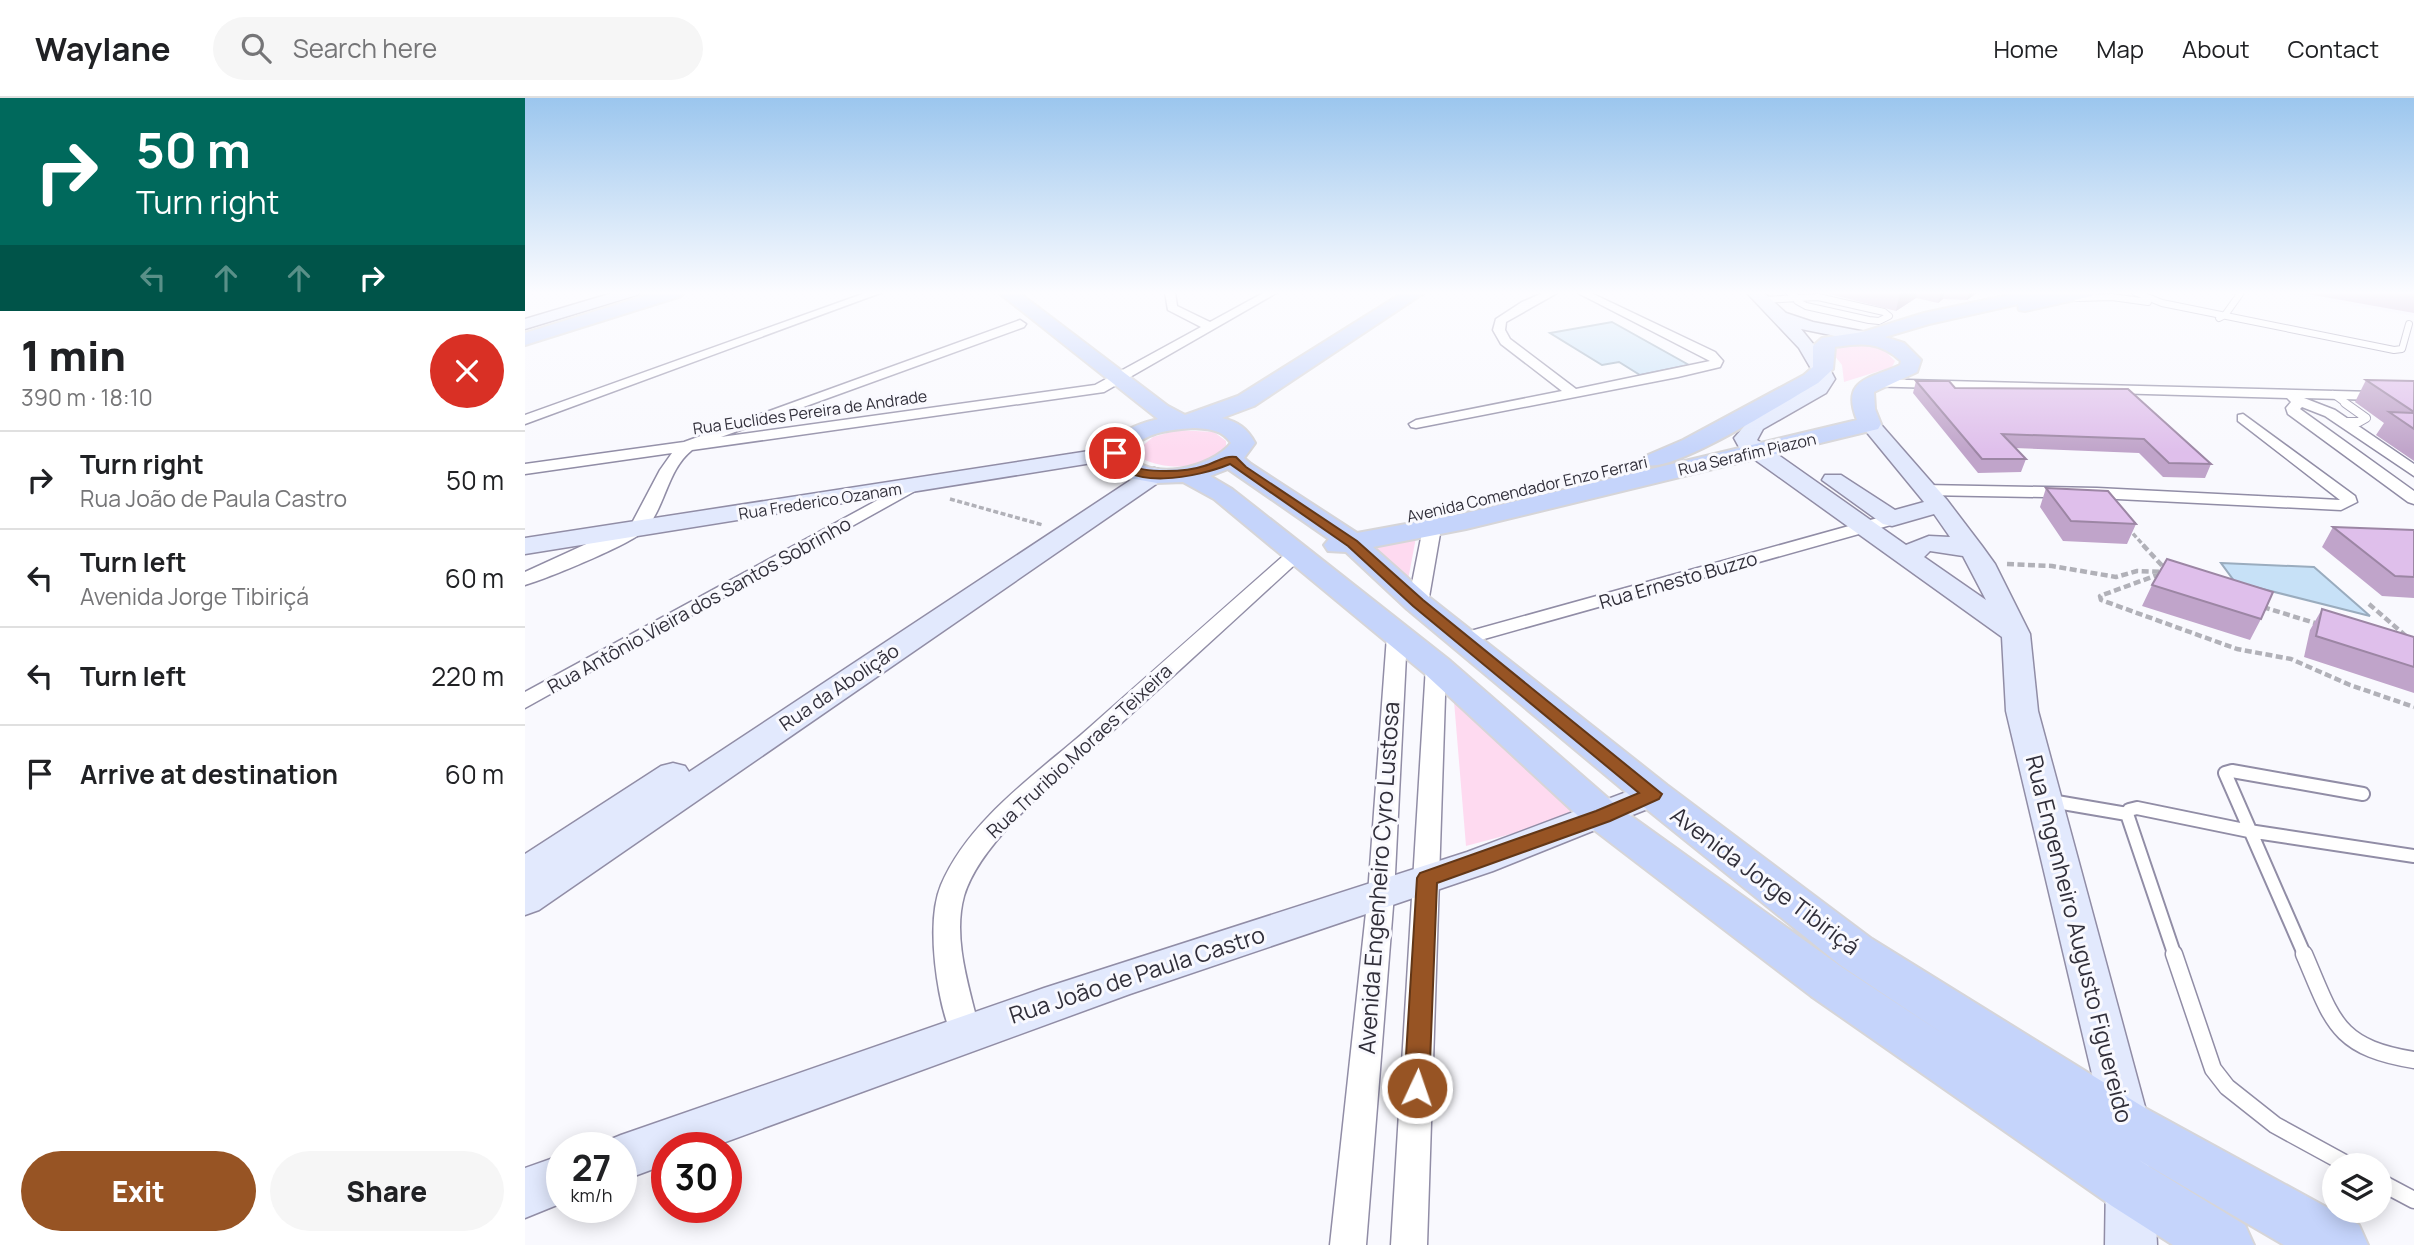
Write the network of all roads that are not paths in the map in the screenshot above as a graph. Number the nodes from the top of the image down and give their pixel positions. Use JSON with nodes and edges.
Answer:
{"nodes":[{"id":1,"x":730,"y":346,"type":"edge"},
{"id":2,"x":954,"y":346,"type":"edge"},
{"id":3,"x":1054,"y":346,"type":"edge"},
{"id":4,"x":1067,"y":346,"type":"edge"},
{"id":5,"x":1178,"y":346,"type":"edge"},
{"id":6,"x":1333,"y":346,"type":"edge"},
{"id":7,"x":1373,"y":346,"type":"edge"},
{"id":8,"x":1511,"y":346,"type":"edge"},
{"id":9,"x":1691,"y":346,"type":"edge"},
{"id":10,"x":1803,"y":346,"type":"edge"},
{"id":11,"x":1824,"y":346,"type":"edge"},
{"id":12,"x":1885,"y":346,"type":"edge"},
{"id":13,"x":1908,"y":346,"type":"edge"},
{"id":14,"x":2374,"y":346,"type":"edge"},
{"id":15,"x":2403,"y":346,"type":"edge"},
{"id":16,"x":1904,"y":354,"type":"junction"},
{"id":17,"x":1823,"y":369,"type":"junction"},
{"id":18,"x":1119,"y":379,"type":"junction"},
{"id":19,"x":1870,"y":383,"type":"junction"},
{"id":20,"x":2285,"y":390,"type":"junction"},
{"id":21,"x":1573,"y":393,"type":"junction"},
{"id":22,"x":1104,"y":394,"type":"junction"},
{"id":23,"x":2333,"y":394,"type":"junction"},
{"id":24,"x":2414,"y":395,"type":"edge"},
{"id":25,"x":2300,"y":402,"type":"junction"},
{"id":26,"x":2242,"y":418,"type":"dead end"},
{"id":27,"x":525,"y":420,"type":"edge"},
{"id":28,"x":1187,"y":422,"type":"junction"},
{"id":29,"x":2344,"y":422,"type":"junction"},
{"id":30,"x":1416,"y":424,"type":"dead end"},
{"id":31,"x":1870,"y":424,"type":"junction"},
{"id":32,"x":1756,"y":425,"type":"junction"},
{"id":33,"x":1782,"y":446,"type":"junction"},
{"id":34,"x":684,"y":447,"type":"junction"},
{"id":35,"x":1756,"y":452,"type":"junction"},
{"id":36,"x":1230,"y":461,"type":"junction"},
{"id":37,"x":1147,"y":468,"type":"junction"},
{"id":38,"x":525,"y":469,"type":"edge"},
{"id":39,"x":2414,"y":471,"type":"edge"},
{"id":40,"x":909,"y":488,"type":"junction"},
{"id":41,"x":1932,"y":498,"type":"junction"},
{"id":42,"x":2414,"y":499,"type":"edge"},
{"id":43,"x":1293,"y":505,"type":"junction"},
{"id":44,"x":1892,"y":519,"type":"junction"},
{"id":45,"x":1866,"y":527,"type":"junction"},
{"id":46,"x":1431,"y":528,"type":"junction"},
{"id":47,"x":637,"y":529,"type":"junction"},
{"id":48,"x":1353,"y":543,"type":"junction"},
{"id":49,"x":525,"y":546,"type":"edge"},
{"id":50,"x":1296,"y":554,"type":"junction"},
{"id":51,"x":1977,"y":557,"type":"junction"},
{"id":52,"x":1919,"y":565,"type":"junction"},
{"id":53,"x":525,"y":579,"type":"edge"},
{"id":54,"x":1407,"y":619,"type":"junction"},
{"id":55,"x":2016,"y":634,"type":"junction"},
{"id":56,"x":1449,"y":653,"type":"junction"},
{"id":57,"x":525,"y":701,"type":"edge"},
{"id":58,"x":1653,"y":794,"type":"junction"},
{"id":59,"x":2363,"y":794,"type":"dead end"},
{"id":60,"x":2045,"y":800,"type":"junction"},
{"id":61,"x":2127,"y":814,"type":"junction"},
{"id":62,"x":1603,"y":816,"type":"junction"},
{"id":63,"x":2249,"y":831,"type":"junction"},
{"id":64,"x":2414,"y":856,"type":"edge"},
{"id":65,"x":525,"y":872,"type":"edge"},
{"id":66,"x":1427,"y":878,"type":"junction"},
{"id":67,"x":1381,"y":894,"type":"junction"},
{"id":68,"x":525,"y":900,"type":"edge"},
{"id":69,"x":965,"y":1032,"type":"junction"},
{"id":70,"x":2414,"y":1060,"type":"edge"},
{"id":71,"x":2127,"y":1125,"type":"junction"},
{"id":72,"x":637,"y":1152,"type":"edge"},
{"id":73,"x":2327,"y":1153,"type":"edge"},
{"id":74,"x":546,"y":1186,"type":"edge"},
{"id":75,"x":2131,"y":1187,"type":"junction"},
{"id":76,"x":2392,"y":1188,"type":"edge"},
{"id":77,"x":525,"y":1193,"type":"edge"},
{"id":78,"x":2414,"y":1200,"type":"edge"},
{"id":79,"x":1348,"y":1245,"type":"edge"},
{"id":80,"x":1409,"y":1245,"type":"edge"},
{"id":81,"x":2131,"y":1245,"type":"edge"},
{"id":82,"x":2225,"y":1245,"type":"edge"},
{"id":83,"x":2339,"y":1245,"type":"edge"}],
"edges":[{"from":1,"to":27,"type":"street"},
{"from":2,"to":34,"type":"street"},
{"from":3,"to":22,"type":"main road"},
{"from":4,"to":18,"type":"main road"},
{"from":5,"to":18,"type":"street","name":"Rua Euclides Pereira de Andrade"},
{"from":6,"to":28,"type":"main road"},
{"from":7,"to":36,"type":"main road"},
{"from":8,"to":21,"type":"street"},
{"from":9,"to":21,"type":"street"},
{"from":10,"to":17,"type":"main road"},
{"from":11,"to":17,"type":"main road"},
{"from":12,"to":16,"type":"main road"},
{"from":13,"to":16,"type":"main road"},
{"from":14,"to":15,"type":"lane"},
{"from":16,"to":19,"type":"main road"},
{"from":16,"to":20,"type":"street"},
{"from":17,"to":32,"type":"main road"},
{"from":17,"to":43,"type":"main road","name":"Avenida Comendador Enzo Ferrari"},
{"from":18,"to":22,"type":"street","name":"Rua Euclides Pereira de Andrade"},
{"from":18,"to":28,"type":"main road"},
{"from":19,"to":20,"type":"street"},
{"from":19,"to":31,"type":"main road"},
{"from":20,"to":23,"type":"street"},
{"from":20,"to":24,"type":"street"},
{"from":20,"to":25,"type":"street"},
{"from":21,"to":30,"type":"street"},
{"from":22,"to":34,"type":"street","name":"Rua Euclides Pereira de Andrade"},
{"from":23,"to":24,"type":"street"},
{"from":23,"to":29,"type":"lane"},
{"from":25,"to":29,"type":"street"},
{"from":25,"to":42,"type":"street"},
{"from":26,"to":41,"type":"street"},
{"from":28,"to":36,"type":"main road"},
{"from":28,"to":37,"type":"main road"},
{"from":29,"to":39,"type":"street"},
{"from":31,"to":33,"type":"main road","name":"Rua Serafim Piazon"},
{"from":31,"to":41,"type":"main road","name":"Rua Engenheiro Augusto Figuereido"},
{"from":32,"to":33,"type":"main road"},
{"from":32,"to":35,"type":"main road"},
{"from":33,"to":35,"type":"main road","name":"Rua Serafim Piazon"},
{"from":33,"to":44,"type":"main road"},
{"from":34,"to":38,"type":"street","name":"Rua Euclides Pereira de Andrade"},
{"from":34,"to":47,"type":"street"},
{"from":35,"to":45,"type":"main road"},
{"from":35,"to":46,"type":"main road","name":"Rua Serafim Piazon"},
{"from":36,"to":37,"type":"main road","name":"Avenida Jorge Tibiriçá"},
{"from":36,"to":43,"type":"main road","name":"Avenida Jorge Tibiriçá"},
{"from":36,"to":48,"type":"main road","name":"Rua Serafim Piazon"},
{"from":36,"to":50,"type":"main road","name":"Avenida Jorge Tibiriçá"},
{"from":37,"to":40,"type":"main road","name":"Rua Frederico Ozanam"},
{"from":37,"to":65,"type":"main road","name":"Rua da Abolição"},
{"from":37,"to":68,"type":"main road","name":"Rua da Abolição"},
{"from":40,"to":47,"type":"main road","name":"Rua Frederico Ozanam"},
{"from":40,"to":57,"type":"street","name":"Rua Antônio Vieira dos Santos Sobrinho"},
{"from":41,"to":44,"type":"main road"},
{"from":41,"to":51,"type":"main road","name":"Rua Engenheiro Augusto Figuereido"},
{"from":43,"to":48,"type":"main road","name":"Avenida Jorge Tibiriçá"},
{"from":44,"to":45,"type":"street","name":"Rua Ernesto Buzzo"},
{"from":45,"to":52,"type":"main road"},
{"from":45,"to":56,"type":"street","name":"Rua Ernesto Buzzo"},
{"from":46,"to":48,"type":"main road","name":"Rua Serafim Piazon"},
{"from":46,"to":54,"type":"street","name":"Avenida Engenheiro Cyro Lustosa"},
{"from":47,"to":49,"type":"main road","name":"Rua Frederico Ozanam"},
{"from":47,"to":53,"type":"street"},
{"from":48,"to":54,"type":"main road","name":"Avenida Jorge Tibiriçá"},
{"from":50,"to":54,"type":"main road","name":"Avenida Jorge Tibiriçá"},
{"from":50,"to":69,"type":"street","name":"Rua Truribio Moraes Teixeira"},
{"from":51,"to":52,"type":"main road"},
{"from":51,"to":55,"type":"main road","name":"Rua Engenheiro Augusto Figuereido"},
{"from":52,"to":55,"type":"main road"},
{"from":54,"to":56,"type":"main road","name":"Avenida Jorge Tibiriçá"},
{"from":54,"to":67,"type":"street","name":"Avenida Engenheiro Cyro Lustosa"},
{"from":55,"to":60,"type":"main road","name":"Rua Engenheiro Augusto Figuereido"},
{"from":56,"to":58,"type":"main road","name":"Avenida Jorge Tibiriçá"},
{"from":56,"to":62,"type":"main road","name":"Avenida Jorge Tibiriçá"},
{"from":56,"to":66,"type":"street"},
{"from":58,"to":62,"type":"main road","name":"Rua João de Paula Castro"},
{"from":58,"to":71,"type":"main road","name":"Avenida Jorge Tibiriçá"},
{"from":59,"to":63,"type":"lane"},
{"from":60,"to":61,"type":"lane"},
{"from":60,"to":71,"type":"main road","name":"Rua Engenheiro Augusto Figuereido"},
{"from":61,"to":63,"type":"lane"},
{"from":61,"to":73,"type":"lane"},
{"from":62,"to":66,"type":"main road","name":"Rua João de Paula Castro"},
{"from":62,"to":75,"type":"main road","name":"Avenida Jorge Tibiriçá"},
{"from":63,"to":64,"type":"lane"},
{"from":63,"to":70,"type":"lane"},
{"from":66,"to":67,"type":"main road","name":"Rua João de Paula Castro"},
{"from":66,"to":80,"type":"street"},
{"from":67,"to":69,"type":"main road","name":"Rua João de Paula Castro"},
{"from":67,"to":79,"type":"street","name":"Avenida Engenheiro Cyro Lustosa"},
{"from":69,"to":72,"type":"main road","name":"Rua João de Paula Castro"},
{"from":71,"to":75,"type":"main road","name":"Rua Engenheiro Augusto Figuereido"},
{"from":71,"to":83,"type":"main road","name":"Avenida Jorge Tibiriçá"},
{"from":74,"to":77,"type":"main road"},
{"from":75,"to":81,"type":"main road","name":"Rua Engenheiro Augusto Figuereido"},
{"from":75,"to":82,"type":"main road","name":"Avenida Jorge Tibiriçá"},
{"from":76,"to":78,"type":"lane"}]}
